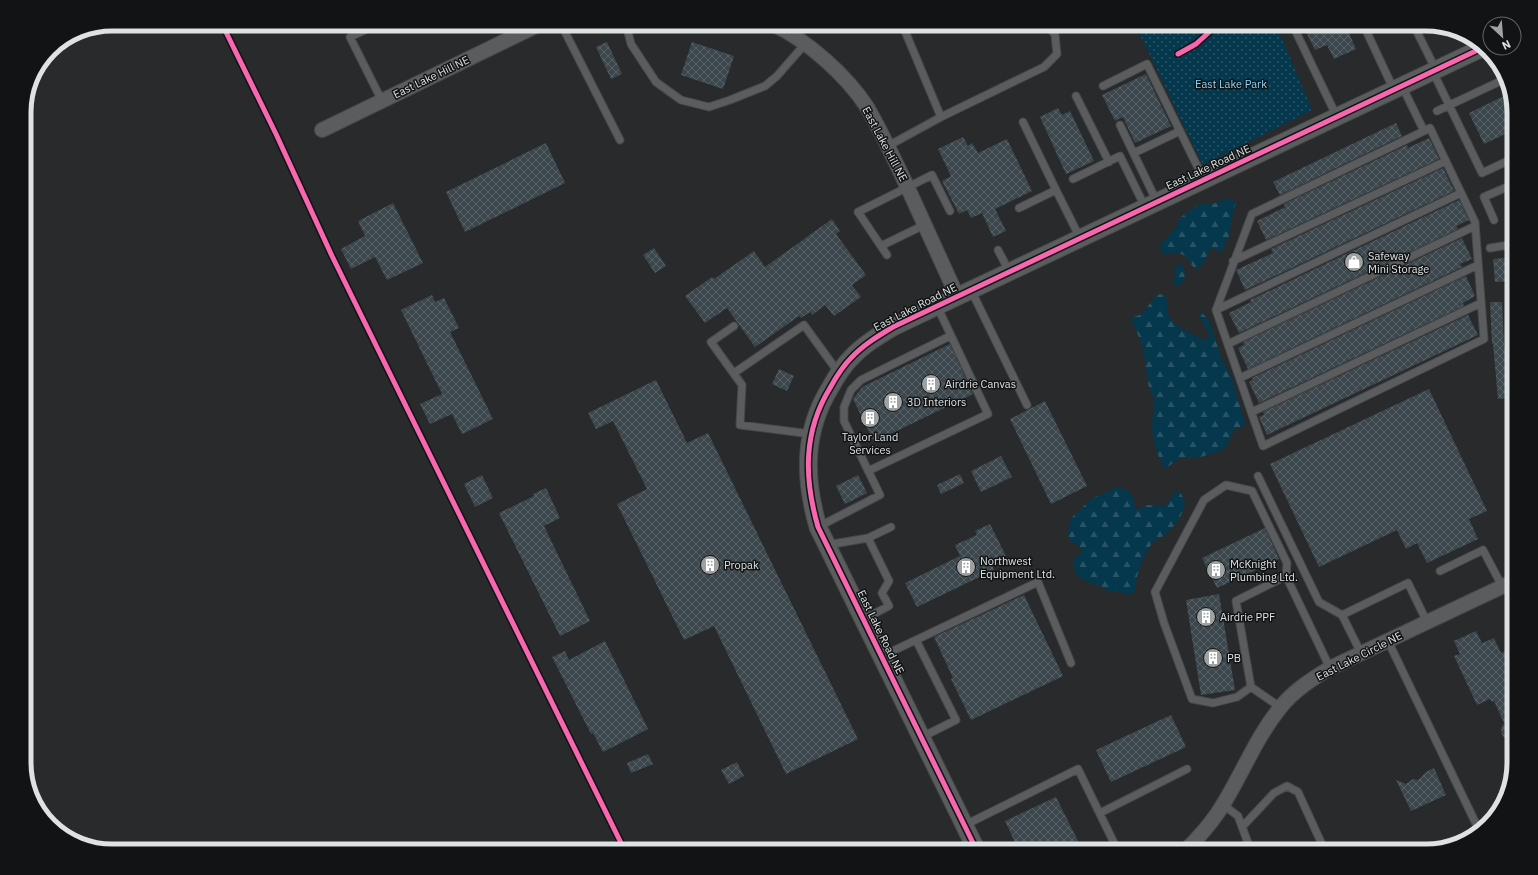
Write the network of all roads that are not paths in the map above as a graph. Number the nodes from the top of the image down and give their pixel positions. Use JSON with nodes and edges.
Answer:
{"nodes":[{"id":1,"x":364,"y":31,"type":"edge"},
{"id":2,"x":511,"y":31,"type":"edge"},
{"id":3,"x":564,"y":31,"type":"edge"},
{"id":4,"x":628,"y":31,"type":"edge"},
{"id":5,"x":788,"y":31,"type":"edge"},
{"id":6,"x":905,"y":31,"type":"edge"},
{"id":7,"x":1052,"y":31,"type":"edge"},
{"id":8,"x":1296,"y":31,"type":"edge"},
{"id":9,"x":1367,"y":31,"type":"edge"},
{"id":10,"x":1416,"y":31,"type":"edge"},
{"id":11,"x":806,"y":44,"type":"junction"},
{"id":12,"x":1477,"y":50,"type":"edge"},
{"id":13,"x":1434,"y":71,"type":"junction"},
{"id":14,"x":1501,"y":81,"type":"edge"},
{"id":15,"x":1103,"y":86,"type":"dead end"},
{"id":16,"x":1398,"y":88,"type":"junction"},
{"id":17,"x":1076,"y":96,"type":"dead end"},
{"id":18,"x":382,"y":101,"type":"junction"},
{"id":19,"x":1449,"y":105,"type":"junction"},
{"id":20,"x":1437,"y":111,"type":"dead end"},
{"id":21,"x":940,"y":117,"type":"junction"},
{"id":22,"x":1337,"y":117,"type":"junction"},
{"id":23,"x":1023,"y":122,"type":"dead end"},
{"id":24,"x":1120,"y":125,"type":"dead end"},
{"id":25,"x":322,"y":130,"type":"dead end"},
{"id":26,"x":1180,"y":131,"type":"junction"},
{"id":27,"x":1424,"y":132,"type":"junction"},
{"id":28,"x":620,"y":140,"type":"dead end"},
{"id":29,"x":888,"y":146,"type":"junction"},
{"id":30,"x":1134,"y":153,"type":"junction"},
{"id":31,"x":1446,"y":161,"type":"junction"},
{"id":32,"x":1507,"y":161,"type":"edge"},
{"id":33,"x":1109,"y":162,"type":"junction"},
{"id":34,"x":1073,"y":179,"type":"dead end"},
{"id":35,"x":1204,"y":180,"type":"junction"},
{"id":36,"x":907,"y":187,"type":"junction"},
{"id":37,"x":1507,"y":187,"type":"edge"},
{"id":38,"x":1056,"y":190,"type":"junction"},
{"id":39,"x":1461,"y":193,"type":"junction"},
{"id":40,"x":1151,"y":205,"type":"junction"},
{"id":41,"x":1019,"y":208,"type":"dead end"},
{"id":42,"x":950,"y":211,"type":"dead end"},
{"id":43,"x":1494,"y":220,"type":"dead end"},
{"id":44,"x":924,"y":225,"type":"junction"},
{"id":45,"x":1475,"y":226,"type":"junction"},
{"id":46,"x":1080,"y":238,"type":"junction"},
{"id":47,"x":1507,"y":245,"type":"edge"},
{"id":48,"x":881,"y":246,"type":"junction"},
{"id":49,"x":1490,"y":248,"type":"dead end"},
{"id":50,"x":998,"y":250,"type":"dead end"},
{"id":51,"x":887,"y":255,"type":"dead end"},
{"id":52,"x":1233,"y":261,"type":"junction"},
{"id":53,"x":1478,"y":265,"type":"junction"},
{"id":54,"x":1009,"y":272,"type":"junction"},
{"id":55,"x":964,"y":293,"type":"junction"},
{"id":56,"x":1481,"y":303,"type":"junction"},
{"id":57,"x":937,"y":306,"type":"junction"},
{"id":58,"x":1216,"y":310,"type":"junction"},
{"id":59,"x":734,"y":326,"type":"dead end"},
{"id":60,"x":950,"y":336,"type":"junction"},
{"id":61,"x":1228,"y":344,"type":"junction"},
{"id":62,"x":734,"y":373,"type":"junction"},
{"id":63,"x":838,"y":373,"type":"junction"},
{"id":64,"x":1240,"y":378,"type":"junction"},
{"id":65,"x":1027,"y":405,"type":"dead end"},
{"id":66,"x":1252,"y":412,"type":"junction"},
{"id":67,"x":811,"y":434,"type":"junction"},
{"id":68,"x":868,"y":471,"type":"junction"},
{"id":69,"x":1258,"y":476,"type":"dead end"},
{"id":70,"x":818,"y":527,"type":"junction"},
{"id":71,"x":891,"y":527,"type":"dead end"},
{"id":72,"x":868,"y":538,"type":"junction"},
{"id":73,"x":827,"y":546,"type":"junction"},
{"id":74,"x":1440,"y":571,"type":"dead end"},
{"id":75,"x":1286,"y":576,"type":"junction"},
{"id":76,"x":1507,"y":582,"type":"edge"},
{"id":77,"x":1507,"y":587,"type":"edge"},
{"id":78,"x":1342,"y":616,"type":"junction"},
{"id":79,"x":863,"y":619,"type":"junction"},
{"id":80,"x":1427,"y":622,"type":"junction"},
{"id":81,"x":916,"y":640,"type":"junction"},
{"id":82,"x":1388,"y":640,"type":"junction"},
{"id":83,"x":1361,"y":653,"type":"junction"},
{"id":84,"x":882,"y":657,"type":"junction"},
{"id":85,"x":1071,"y":663,"type":"dead end"},
{"id":86,"x":1330,"y":668,"type":"junction"},
{"id":87,"x":1251,"y":687,"type":"junction"},
{"id":88,"x":1280,"y":707,"type":"junction"},
{"id":89,"x":921,"y":737,"type":"junction"},
{"id":90,"x":1187,"y":769,"type":"dead end"},
{"id":91,"x":1222,"y":804,"type":"junction"},
{"id":92,"x":1100,"y":813,"type":"junction"},
{"id":93,"x":964,"y":825,"type":"junction"},
{"id":94,"x":1477,"y":825,"type":"edge"},
{"id":95,"x":1242,"y":827,"type":"junction"},
{"id":96,"x":974,"y":844,"type":"edge"},
{"id":97,"x":1115,"y":844,"type":"edge"},
{"id":98,"x":1192,"y":844,"type":"edge"},
{"id":99,"x":1249,"y":844,"type":"edge"},
{"id":100,"x":1322,"y":844,"type":"edge"}],
"edges":[{"from":1,"to":18,"type":"lane"},
{"from":2,"to":18,"type":"street","name":"East Lake Hill NE"},
{"from":3,"to":28,"type":"lane"},
{"from":4,"to":11,"type":"lane"},
{"from":5,"to":11,"type":"street","name":"East Lake Hill NE"},
{"from":6,"to":21,"type":"lane"},
{"from":7,"to":21,"type":"lane"},
{"from":8,"to":22,"type":"lane"},
{"from":9,"to":16,"type":"lane"},
{"from":10,"to":13,"type":"lane"},
{"from":11,"to":29,"type":"street","name":"East Lake Hill NE"},
{"from":12,"to":13,"type":"street","name":"East Lake Road NE"},
{"from":13,"to":16,"type":"street","name":"East Lake Road NE"},
{"from":13,"to":19,"type":"lane"},
{"from":14,"to":19,"type":"lane"},
{"from":15,"to":26,"type":"lane"},
{"from":16,"to":22,"type":"street","name":"East Lake Road NE"},
{"from":16,"to":27,"type":"lane"},
{"from":17,"to":33,"type":"lane"},
{"from":18,"to":25,"type":"street","name":"East Lake Hill NE"},
{"from":19,"to":20,"type":"lane"},
{"from":19,"to":32,"type":"lane"},
{"from":21,"to":29,"type":"lane"},
{"from":22,"to":35,"type":"street","name":"East Lake Road NE"},
{"from":23,"to":38,"type":"lane"},
{"from":24,"to":30,"type":"lane"},
{"from":26,"to":30,"type":"lane"},
{"from":26,"to":35,"type":"lane"},
{"from":27,"to":31,"type":"lane"},
{"from":27,"to":52,"type":"lane"},
{"from":29,"to":36,"type":"street","name":"East Lake Hill NE"},
{"from":30,"to":40,"type":"lane"},
{"from":31,"to":39,"type":"lane"},
{"from":31,"to":52,"type":"lane"},
{"from":33,"to":34,"type":"lane"},
{"from":33,"to":40,"type":"lane"},
{"from":35,"to":40,"type":"street","name":"East Lake Road NE"},
{"from":36,"to":42,"type":"lane"},
{"from":36,"to":44,"type":"street","name":"East Lake Hill NE"},
{"from":36,"to":48,"type":"lane"},
{"from":37,"to":43,"type":"lane"},
{"from":38,"to":41,"type":"lane"},
{"from":38,"to":46,"type":"lane"},
{"from":39,"to":45,"type":"lane"},
{"from":39,"to":58,"type":"lane"},
{"from":40,"to":46,"type":"street","name":"East Lake Road NE"},
{"from":44,"to":48,"type":"lane"},
{"from":44,"to":55,"type":"street","name":"East Lake Hill NE"},
{"from":45,"to":53,"type":"lane"},
{"from":45,"to":61,"type":"lane"},
{"from":46,"to":54,"type":"street","name":"East Lake Road NE"},
{"from":47,"to":49,"type":"lane"},
{"from":48,"to":51,"type":"lane"},
{"from":50,"to":54,"type":"lane"},
{"from":52,"to":58,"type":"lane"},
{"from":53,"to":56,"type":"lane"},
{"from":53,"to":64,"type":"lane"},
{"from":54,"to":55,"type":"street","name":"East Lake Road NE"},
{"from":55,"to":57,"type":"street","name":"East Lake Road NE"},
{"from":55,"to":65,"type":"lane"},
{"from":56,"to":66,"type":"lane"},
{"from":56,"to":66,"type":"lane"},
{"from":57,"to":60,"type":"lane"},
{"from":57,"to":63,"type":"street","name":"East Lake Road NE"},
{"from":58,"to":61,"type":"lane"},
{"from":59,"to":62,"type":"lane"},
{"from":60,"to":68,"type":"lane"},
{"from":60,"to":68,"type":"lane"},
{"from":61,"to":64,"type":"lane"},
{"from":62,"to":63,"type":"lane"},
{"from":62,"to":67,"type":"lane"},
{"from":63,"to":67,"type":"street","name":"East Lake Road NE"},
{"from":64,"to":66,"type":"lane"},
{"from":67,"to":70,"type":"street","name":"East Lake Road NE"},
{"from":68,"to":70,"type":"lane"},
{"from":69,"to":78,"type":"lane"},
{"from":70,"to":73,"type":"street","name":"East Lake Road NE"},
{"from":71,"to":72,"type":"lane"},
{"from":72,"to":73,"type":"lane"},
{"from":72,"to":79,"type":"lane"},
{"from":73,"to":79,"type":"street","name":"East Lake Road NE"},
{"from":74,"to":76,"type":"lane"},
{"from":75,"to":86,"type":"lane"},
{"from":75,"to":87,"type":"lane"},
{"from":75,"to":87,"type":"lane"},
{"from":77,"to":80,"type":"street","name":"East Lake Circle NE"},
{"from":78,"to":80,"type":"lane"},
{"from":78,"to":83,"type":"lane"},
{"from":79,"to":84,"type":"street","name":"East Lake Road NE"},
{"from":80,"to":82,"type":"street","name":"East Lake Circle NE"},
{"from":81,"to":84,"type":"lane"},
{"from":81,"to":85,"type":"lane"},
{"from":81,"to":89,"type":"lane"},
{"from":82,"to":83,"type":"street","name":"East Lake Circle NE"},
{"from":82,"to":94,"type":"lane"},
{"from":83,"to":86,"type":"street","name":"East Lake Circle NE"},
{"from":84,"to":89,"type":"street","name":"East Lake Road NE"},
{"from":86,"to":88,"type":"street","name":"East Lake Circle NE"},
{"from":87,"to":88,"type":"lane"},
{"from":88,"to":91,"type":"street","name":"East Lake Circle NE"},
{"from":89,"to":93,"type":"street","name":"East Lake Road NE"},
{"from":90,"to":92,"type":"lane"},
{"from":91,"to":95,"type":"lane"},
{"from":91,"to":98,"type":"street","name":"East Lake Circle NE"},
{"from":92,"to":93,"type":"lane"},
{"from":92,"to":97,"type":"lane"},
{"from":93,"to":96,"type":"street","name":"East Lake Road NE"},
{"from":95,"to":99,"type":"lane"},
{"from":95,"to":100,"type":"lane"}]}
